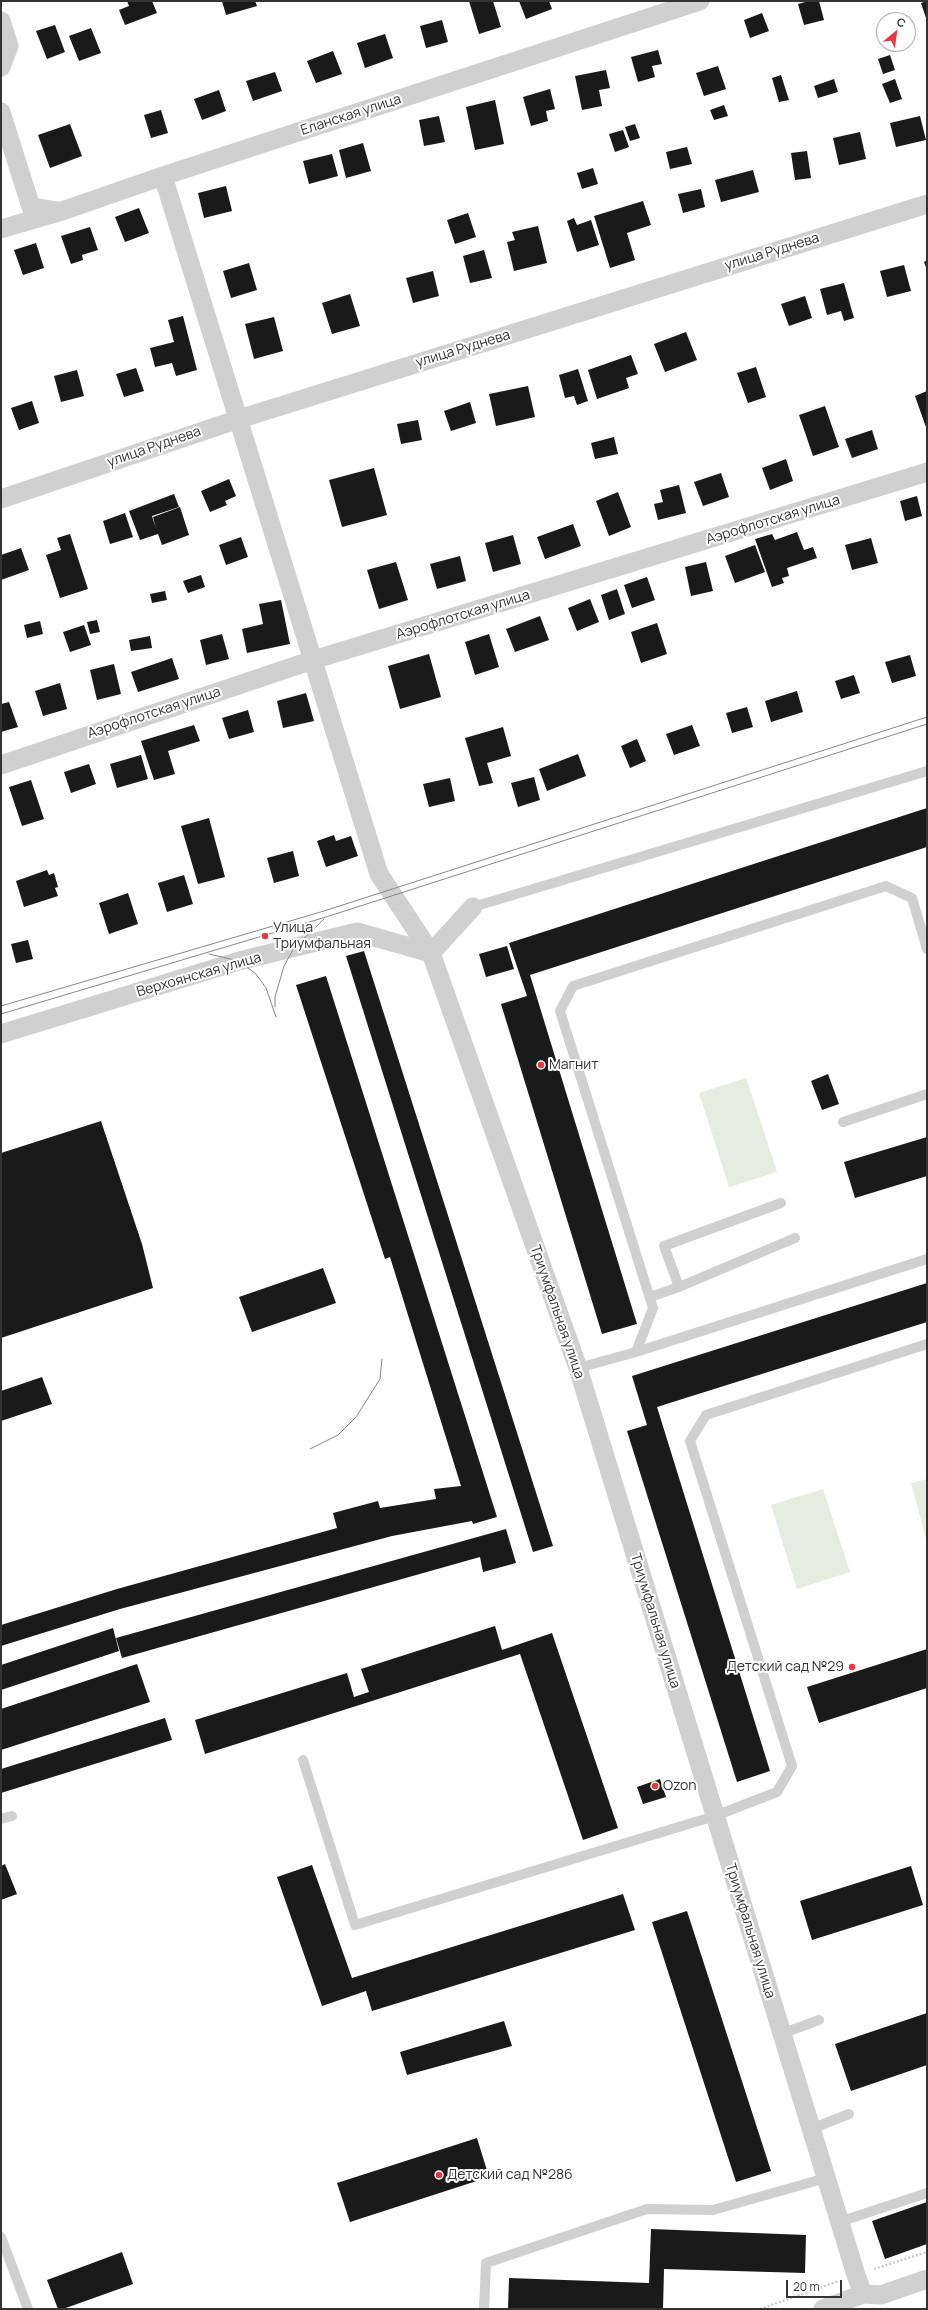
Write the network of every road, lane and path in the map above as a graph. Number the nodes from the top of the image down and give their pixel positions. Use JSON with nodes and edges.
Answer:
{"nodes":[{"id":1,"x":700,"y":1,"type":"edge"},
{"id":2,"x":1,"y":21,"type":"edge"},
{"id":3,"x":1,"y":67,"type":"edge"},
{"id":4,"x":1,"y":112,"type":"edge"},
{"id":5,"x":162,"y":176,"type":"junction"},
{"id":6,"x":927,"y":204,"type":"edge"},
{"id":7,"x":59,"y":212,"type":"junction"},
{"id":8,"x":1,"y":229,"type":"edge"},
{"id":9,"x":239,"y":419,"type":"junction"},
{"id":10,"x":927,"y":472,"type":"edge"},
{"id":11,"x":1,"y":498,"type":"edge"},
{"id":12,"x":314,"y":660,"type":"junction"},
{"id":13,"x":1,"y":764,"type":"edge"},
{"id":14,"x":927,"y":771,"type":"edge"},
{"id":15,"x":473,"y":907,"type":"joint"},
{"id":16,"x":927,"y":949,"type":"edge"},
{"id":17,"x":431,"y":953,"type":"junction"},
{"id":18,"x":1,"y":1034,"type":"edge"},
{"id":19,"x":927,"y":1094,"type":"edge"},
{"id":20,"x":843,"y":1122,"type":"dead end"},
{"id":21,"x":781,"y":1203,"type":"dead end"},
{"id":22,"x":795,"y":1238,"type":"dead end"},
{"id":23,"x":927,"y":1260,"type":"edge"},
{"id":24,"x":679,"y":1287,"type":"junction"},
{"id":25,"x":650,"y":1297,"type":"junction"},
{"id":26,"x":927,"y":1344,"type":"edge"},
{"id":27,"x":636,"y":1352,"type":"junction"},
{"id":28,"x":578,"y":1368,"type":"junction"},
{"id":29,"x":303,"y":1760,"type":"dead end"},
{"id":30,"x":12,"y":1816,"type":"dead end"},
{"id":31,"x":715,"y":1816,"type":"junction"},
{"id":32,"x":1,"y":1819,"type":"edge"},
{"id":33,"x":819,"y":2020,"type":"dead end"},
{"id":34,"x":781,"y":2034,"type":"junction"},
{"id":35,"x":849,"y":2114,"type":"dead end"},
{"id":36,"x":811,"y":2129,"type":"junction"},
{"id":37,"x":826,"y":2178,"type":"junction"},
{"id":38,"x":927,"y":2192,"type":"edge"},
{"id":39,"x":839,"y":2222,"type":"junction"},
{"id":40,"x":1,"y":2237,"type":"edge"},
{"id":41,"x":927,"y":2279,"type":"edge"},
{"id":42,"x":877,"y":2299,"type":"edge"},
{"id":43,"x":28,"y":2309,"type":"edge"},
{"id":44,"x":484,"y":2309,"type":"edge"},
{"id":45,"x":823,"y":2309,"type":"edge"}],
"edges":[{"from":1,"to":5,"type":"street","name":"Еланская улица"},
{"from":2,"to":3,"type":"street"},
{"from":4,"to":7,"type":"street"},
{"from":5,"to":7,"type":"street","name":"Еланская улица"},
{"from":5,"to":9,"type":"street","name":"Триумфальная улица"},
{"from":6,"to":9,"type":"street","name":"улица Руднева"},
{"from":7,"to":8,"type":"street","name":"Еланская улица"},
{"from":9,"to":11,"type":"street","name":"улица Руднева"},
{"from":9,"to":12,"type":"street","name":"Триумфальная улица"},
{"from":10,"to":12,"type":"street","name":"Аэрофлотская улица"},
{"from":12,"to":13,"type":"street","name":"Аэрофлотская улица"},
{"from":12,"to":17,"type":"street","name":"Триумфальная улица"},
{"from":14,"to":15,"type":"lane"},
{"from":15,"to":17,"type":"street"},
{"from":16,"to":25,"type":"lane"},
{"from":17,"to":18,"type":"street","name":"Верхоянская улица"},
{"from":17,"to":28,"type":"street","name":"Триумфальная улица"},
{"from":19,"to":20,"type":"lane"},
{"from":21,"to":24,"type":"lane"},
{"from":22,"to":24,"type":"lane"},
{"from":23,"to":27,"type":"lane"},
{"from":24,"to":25,"type":"lane"},
{"from":25,"to":27,"type":"lane"},
{"from":26,"to":31,"type":"lane"},
{"from":27,"to":28,"type":"lane"},
{"from":28,"to":31,"type":"street","name":"Триумфальная улица"},
{"from":29,"to":31,"type":"lane"},
{"from":30,"to":32,"type":"lane"},
{"from":31,"to":34,"type":"street","name":"Триумфальная улица"},
{"from":33,"to":34,"type":"lane"},
{"from":34,"to":36,"type":"street","name":"Триумфальная улица"},
{"from":35,"to":36,"type":"lane"},
{"from":36,"to":37,"type":"street","name":"Триумфальная улица"},
{"from":37,"to":39,"type":"street","name":"Триумфальная улица"},
{"from":37,"to":44,"type":"lane"},
{"from":38,"to":39,"type":"lane"},
{"from":39,"to":42,"type":"street","name":"Триумфальная улица"},
{"from":40,"to":43,"type":"lane"},
{"from":41,"to":42,"type":"street"},
{"from":42,"to":45,"type":"street"}]}
